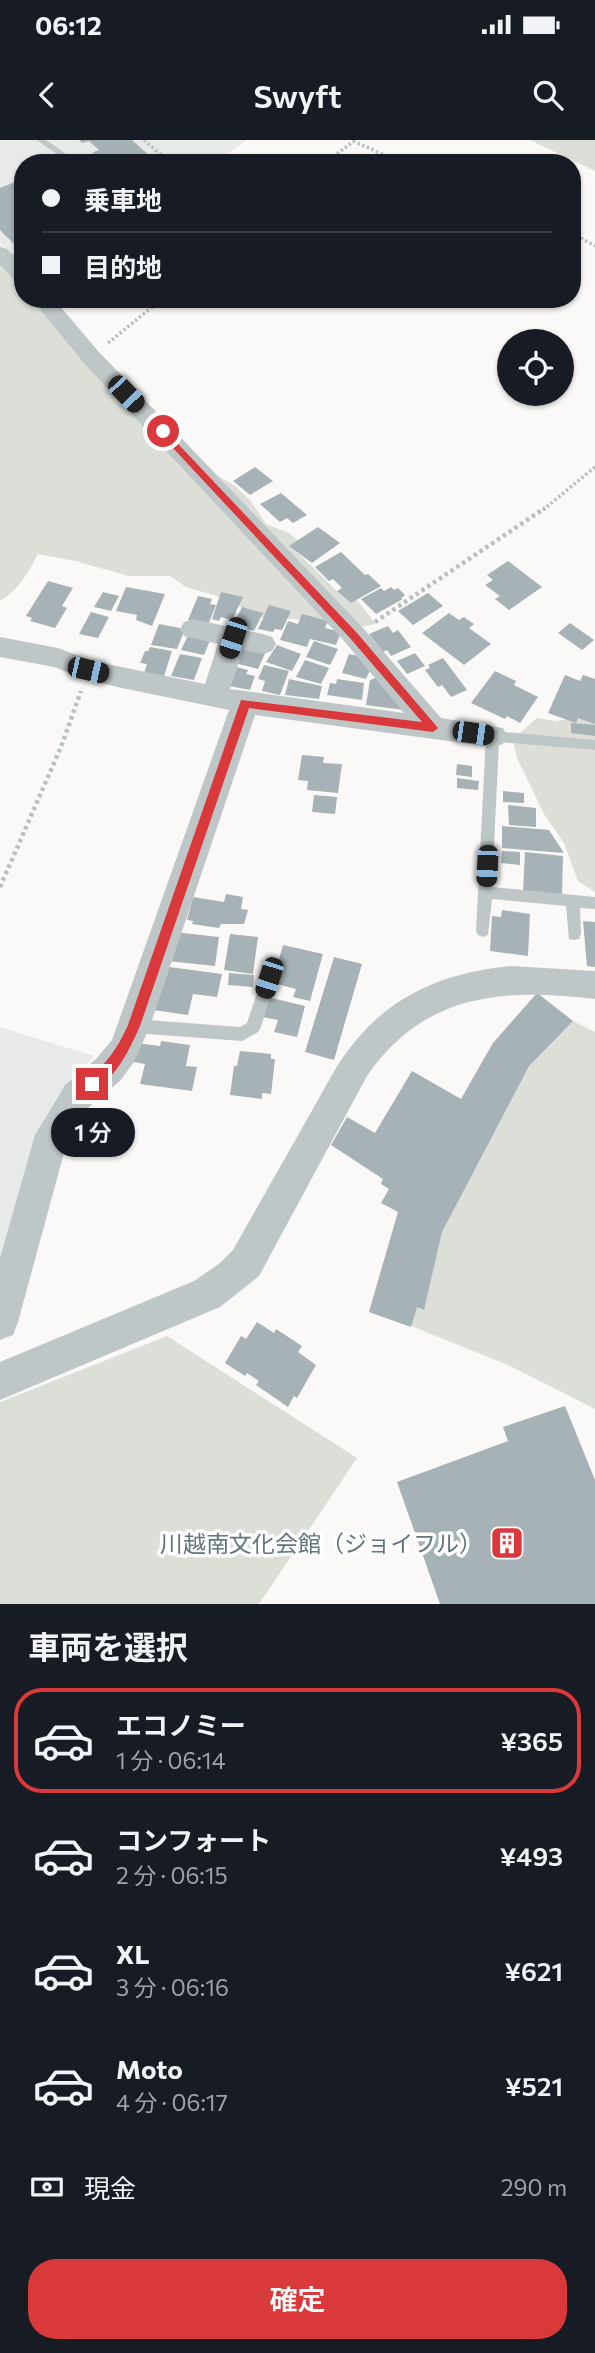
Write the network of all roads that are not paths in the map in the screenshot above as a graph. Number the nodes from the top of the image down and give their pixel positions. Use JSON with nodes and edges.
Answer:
{"nodes":[{"id":1,"x":41,"y":140,"type":"edge"},
{"id":2,"x":57,"y":154,"type":"edge"},
{"id":3,"x":0,"y":253,"type":"edge"},
{"id":4,"x":14,"y":268,"type":"edge"},
{"id":5,"x":50,"y":308,"type":"edge"},
{"id":6,"x":193,"y":629,"type":"dead end"},
{"id":7,"x":233,"y":638,"type":"junction"},
{"id":8,"x":263,"y":644,"type":"dead end"},
{"id":9,"x":0,"y":647,"type":"edge"},
{"id":10,"x":214,"y":697,"type":"junction"},
{"id":11,"x":245,"y":703,"type":"junction"},
{"id":12,"x":433,"y":728,"type":"junction"},
{"id":13,"x":493,"y":736,"type":"junction"},
{"id":14,"x":595,"y":745,"type":"edge"},
{"id":15,"x":485,"y":892,"type":"junction"},
{"id":16,"x":573,"y":901,"type":"junction"},
{"id":17,"x":595,"y":903,"type":"edge"},
{"id":18,"x":483,"y":931,"type":"dead end"},
{"id":19,"x":573,"y":934,"type":"dead end"},
{"id":20,"x":269,"y":978,"type":"dead end"},
{"id":21,"x":595,"y":985,"type":"edge"},
{"id":22,"x":134,"y":1026,"type":"junction"},
{"id":23,"x":0,"y":1322,"type":"edge"},
{"id":24,"x":0,"y":1381,"type":"edge"}],
"edges":[{"from":1,"to":2,"type":"lane"},
{"from":3,"to":4,"type":"street"},
{"from":5,"to":12,"type":"street"},
{"from":6,"to":7,"type":"street"},
{"from":7,"to":8,"type":"street"},
{"from":7,"to":10,"type":"street"},
{"from":9,"to":10,"type":"street"},
{"from":10,"to":11,"type":"street"},
{"from":11,"to":12,"type":"street"},
{"from":11,"to":22,"type":"street"},
{"from":12,"to":13,"type":"street"},
{"from":13,"to":14,"type":"lane"},
{"from":13,"to":15,"type":"lane"},
{"from":15,"to":16,"type":"lane"},
{"from":15,"to":18,"type":"lane"},
{"from":16,"to":17,"type":"lane"},
{"from":16,"to":19,"type":"lane"},
{"from":20,"to":22,"type":"lane"},
{"from":21,"to":24,"type":"street"},
{"from":22,"to":23,"type":"street"}]}
